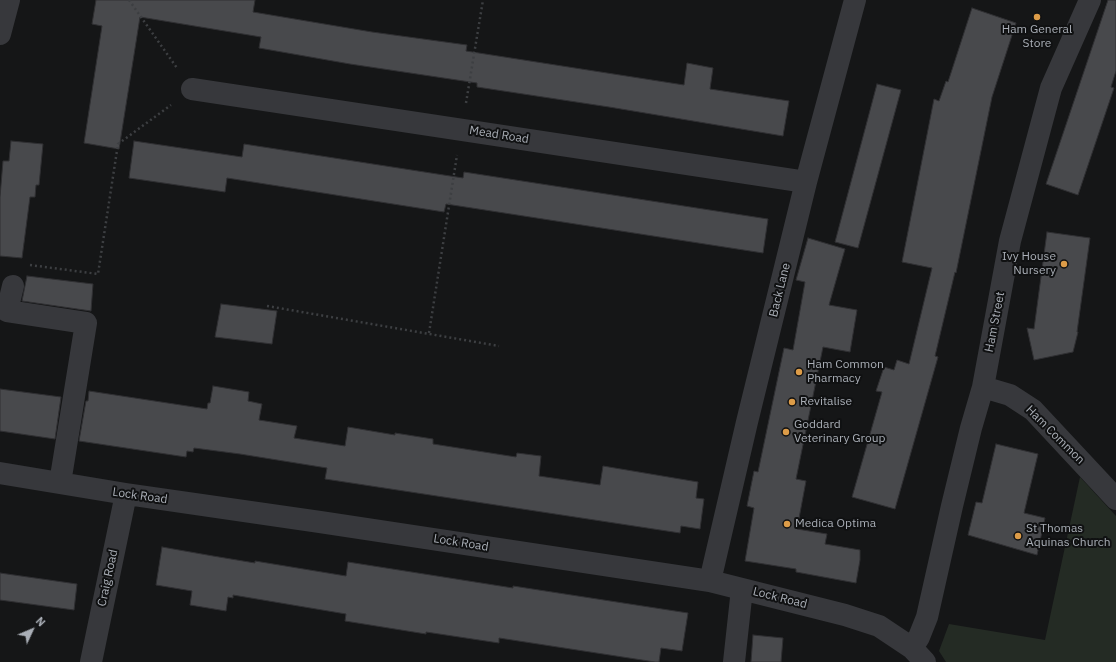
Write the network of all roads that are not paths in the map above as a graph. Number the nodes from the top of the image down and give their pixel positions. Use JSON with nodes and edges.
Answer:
{"nodes":[{"id":1,"x":9,"y":0,"type":"edge"},
{"id":2,"x":855,"y":0,"type":"edge"},
{"id":3,"x":1090,"y":0,"type":"edge"},
{"id":4,"x":0,"y":34,"type":"edge"},
{"id":5,"x":192,"y":90,"type":"road end"},
{"id":6,"x":806,"y":182,"type":"junction"},
{"id":7,"x":13,"y":286,"type":"dead end"},
{"id":8,"x":983,"y":387,"type":"junction"},
{"id":9,"x":0,"y":473,"type":"edge"},
{"id":10,"x":60,"y":483,"type":"junction"},
{"id":11,"x":126,"y":494,"type":"junction"},
{"id":12,"x":1116,"y":499,"type":"edge"},
{"id":13,"x":710,"y":581,"type":"junction"},
{"id":14,"x":742,"y":589,"type":"junction"},
{"id":15,"x":918,"y":655,"type":"edge"},
{"id":16,"x":91,"y":662,"type":"edge"},
{"id":17,"x":734,"y":662,"type":"edge"}],
"edges":[{"from":1,"to":4,"type":"street"},
{"from":2,"to":6,"type":"street","name":"Back Lane"},
{"from":3,"to":8,"type":"street","name":"Ham Street"},
{"from":5,"to":6,"type":"street","name":"Mead Road"},
{"from":6,"to":13,"type":"street","name":"Back Lane"},
{"from":7,"to":10,"type":"street"},
{"from":8,"to":12,"type":"street","name":"Ham Common"},
{"from":8,"to":15,"type":"street","name":"Ham Street"},
{"from":9,"to":10,"type":"street","name":"Lock Road"},
{"from":10,"to":11,"type":"street","name":"Lock Road"},
{"from":11,"to":13,"type":"street","name":"Lock Road"},
{"from":11,"to":16,"type":"street","name":"Craig Road"},
{"from":13,"to":14,"type":"street","name":"Lock Road"},
{"from":14,"to":15,"type":"street","name":"Lock Road"},
{"from":14,"to":17,"type":"street"}]}
